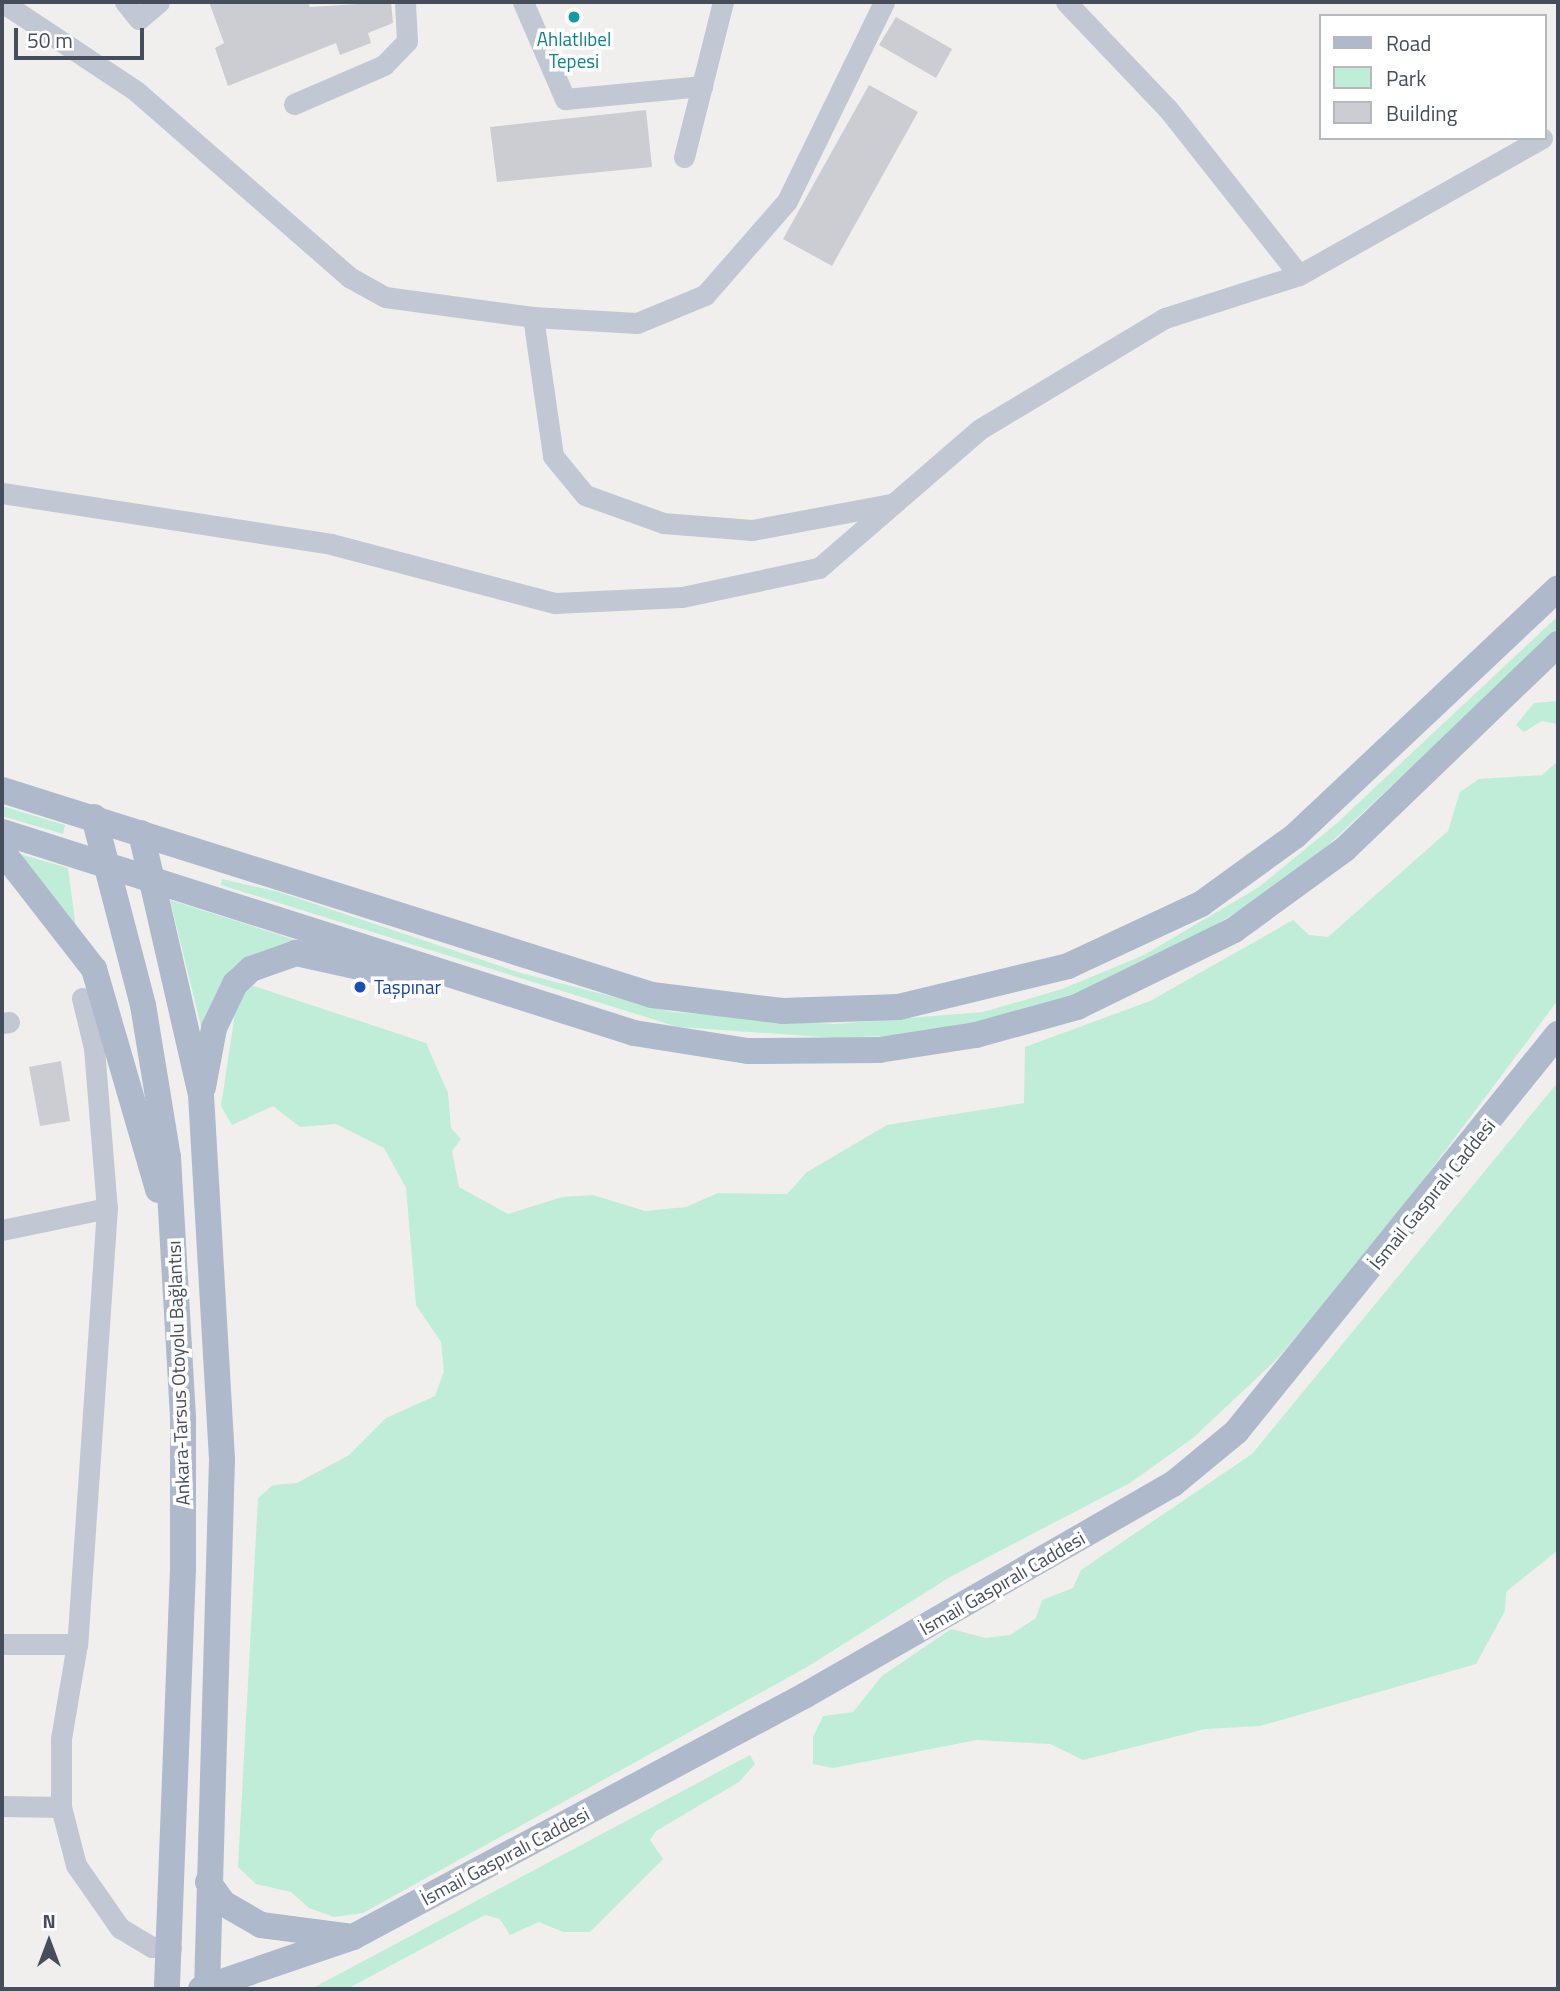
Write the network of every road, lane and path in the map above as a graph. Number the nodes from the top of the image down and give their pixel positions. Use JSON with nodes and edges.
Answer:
{"nodes":[{"id":1,"x":2,"y":2,"type":"edge"},
{"id":2,"x":125,"y":2,"type":"edge"},
{"id":3,"x":159,"y":2,"type":"edge"},
{"id":4,"x":405,"y":2,"type":"edge"},
{"id":5,"x":523,"y":2,"type":"edge"},
{"id":6,"x":723,"y":2,"type":"edge"},
{"id":7,"x":884,"y":2,"type":"edge"},
{"id":8,"x":1066,"y":2,"type":"edge"},
{"id":9,"x":702,"y":86,"type":"junction"},
{"id":10,"x":295,"y":104,"type":"dead end"},
{"id":11,"x":1539,"y":140,"type":"edge"},
{"id":12,"x":684,"y":157,"type":"dead end"},
{"id":13,"x":1299,"y":275,"type":"junction"},
{"id":14,"x":533,"y":317,"type":"junction"},
{"id":15,"x":2,"y":493,"type":"edge"},
{"id":16,"x":893,"y":504,"type":"junction"},
{"id":17,"x":1558,"y":588,"type":"edge"},
{"id":18,"x":1558,"y":644,"type":"edge"},
{"id":19,"x":2,"y":790,"type":"edge"},
{"id":20,"x":94,"y":817,"type":"junction"},
{"id":21,"x":2,"y":832,"type":"edge"},
{"id":22,"x":141,"y":833,"type":"junction"},
{"id":23,"x":2,"y":851,"type":"edge"},
{"id":24,"x":107,"y":863,"type":"junction"},
{"id":25,"x":148,"y":878,"type":"junction"},
{"id":26,"x":82,"y":998,"type":"dead end"},
{"id":27,"x":591,"y":1021,"type":"junction"},
{"id":28,"x":1558,"y":1034,"type":"edge"},
{"id":29,"x":201,"y":1095,"type":"junction"},
{"id":30,"x":107,"y":1208,"type":"junction"},
{"id":31,"x":2,"y":1230,"type":"edge"},
{"id":32,"x":174,"y":1255,"type":"junction"},
{"id":33,"x":2,"y":1644,"type":"edge"},
{"id":34,"x":77,"y":1644,"type":"junction"},
{"id":35,"x":2,"y":1806,"type":"edge"},
{"id":36,"x":61,"y":1807,"type":"junction"},
{"id":37,"x":208,"y":1882,"type":"junction"},
{"id":38,"x":353,"y":1937,"type":"junction"},
{"id":39,"x":171,"y":1948,"type":"junction"},
{"id":40,"x":304,"y":1957,"type":"junction"},
{"id":41,"x":205,"y":1988,"type":"edge"},
{"id":42,"x":167,"y":1989,"type":"edge"},
{"id":43,"x":265,"y":1989,"type":"edge"}],
"edges":[{"from":1,"to":14,"type":"street"},
{"from":2,"to":3,"type":"street"},
{"from":4,"to":10,"type":"street"},
{"from":5,"to":9,"type":"street"},
{"from":6,"to":9,"type":"street"},
{"from":7,"to":14,"type":"street"},
{"from":8,"to":13,"type":"street"},
{"from":9,"to":12,"type":"street"},
{"from":11,"to":13,"type":"street"},
{"from":13,"to":16,"type":"street"},
{"from":14,"to":16,"type":"street"},
{"from":15,"to":16,"type":"street"},
{"from":17,"to":22,"type":"main road"},
{"from":18,"to":27,"type":"main road"},
{"from":19,"to":20,"type":"main road"},
{"from":20,"to":22,"type":"main road"},
{"from":20,"to":24,"type":"main road","name":"Ankara-Tarsus Otoyolu Bağlantısı"},
{"from":21,"to":24,"type":"main road"},
{"from":22,"to":25,"type":"main road","name":"Ankara-Tarsus Otoyolu Bağlantısı"},
{"from":23,"to":32,"type":"main road"},
{"from":24,"to":25,"type":"main road"},
{"from":24,"to":32,"type":"main road","name":"Ankara-Tarsus Otoyolu Bağlantısı"},
{"from":25,"to":27,"type":"main road"},
{"from":25,"to":29,"type":"main road","name":"Ankara-Tarsus Otoyolu Bağlantısı"},
{"from":26,"to":30,"type":"street"},
{"from":27,"to":29,"type":"main road"},
{"from":28,"to":38,"type":"main road","name":"İsmail Gaspıralı Caddesi"},
{"from":29,"to":37,"type":"main road","name":"Ankara-Tarsus Otoyolu Bağlantısı"},
{"from":30,"to":31,"type":"street"},
{"from":30,"to":34,"type":"street"},
{"from":32,"to":39,"type":"main road","name":"Ankara-Tarsus Otoyolu Bağlantısı"},
{"from":33,"to":34,"type":"street"},
{"from":34,"to":36,"type":"street"},
{"from":35,"to":36,"type":"street"},
{"from":36,"to":39,"type":"street"},
{"from":37,"to":38,"type":"main road"},
{"from":37,"to":41,"type":"main road","name":"Ankara-Tarsus Otoyolu Bağlantısı"},
{"from":38,"to":40,"type":"main road","name":"İsmail Gaspıralı Caddesi"},
{"from":39,"to":42,"type":"main road","name":"Ankara-Tarsus Otoyolu Bağlantısı"},
{"from":40,"to":41,"type":"main road","name":"İsmail Gaspıralı Caddesi"},
{"from":40,"to":43,"type":"main road","name":"İsmail Gaspıralı Caddesi"}]}
